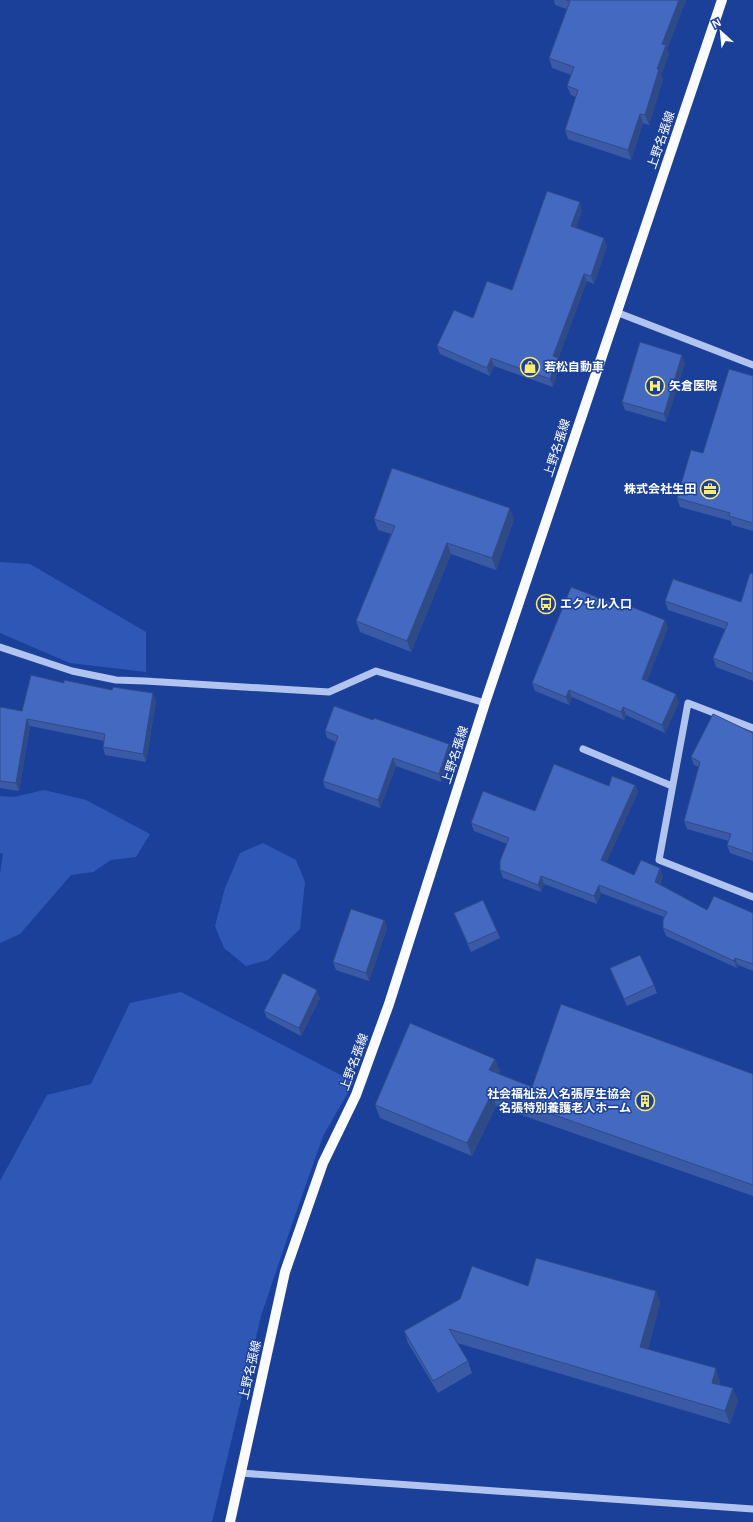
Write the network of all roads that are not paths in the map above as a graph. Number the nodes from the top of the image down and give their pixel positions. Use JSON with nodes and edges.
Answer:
{"nodes":[{"id":1,"x":722,"y":0,"type":"edge"},
{"id":2,"x":616,"y":312,"type":"junction"},
{"id":3,"x":753,"y":365,"type":"edge"},
{"id":4,"x":0,"y":647,"type":"edge"},
{"id":5,"x":485,"y":703,"type":"junction"},
{"id":6,"x":753,"y":728,"type":"edge"},
{"id":7,"x":583,"y":749,"type":"dead end"},
{"id":8,"x":672,"y":786,"type":"junction"},
{"id":9,"x":753,"y":897,"type":"edge"},
{"id":10,"x":240,"y":1473,"type":"junction"},
{"id":11,"x":753,"y":1509,"type":"edge"},
{"id":12,"x":230,"y":1522,"type":"edge"}],
"edges":[{"from":1,"to":2,"type":"main road","name":"上野名張線"},
{"from":2,"to":3,"type":"street"},
{"from":2,"to":5,"type":"main road","name":"上野名張線"},
{"from":4,"to":5,"type":"street"},
{"from":5,"to":10,"type":"main road","name":"上野名張線"},
{"from":6,"to":8,"type":"street"},
{"from":7,"to":8,"type":"street"},
{"from":8,"to":9,"type":"street"},
{"from":10,"to":11,"type":"street"},
{"from":10,"to":12,"type":"main road","name":"上野名張線"}]}
